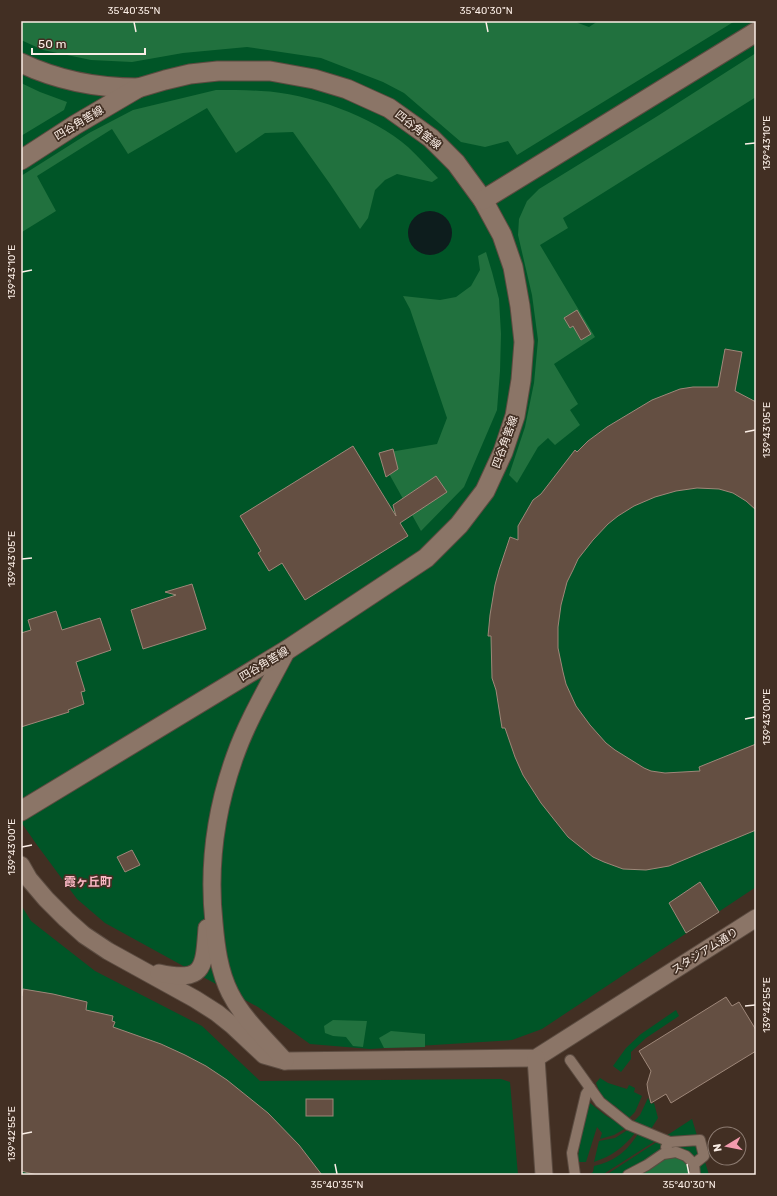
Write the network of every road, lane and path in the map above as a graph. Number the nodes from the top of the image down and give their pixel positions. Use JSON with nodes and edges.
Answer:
{"nodes":[{"id":1,"x":756,"y":32,"type":"edge"},
{"id":2,"x":22,"y":64,"type":"edge"},
{"id":3,"x":138,"y":88,"type":"junction"},
{"id":4,"x":21,"y":160,"type":"edge"},
{"id":5,"x":483,"y":200,"type":"junction"},
{"id":6,"x":287,"y":650,"type":"junction"},
{"id":7,"x":21,"y":811,"type":"edge"},
{"id":8,"x":21,"y":865,"type":"edge"},
{"id":9,"x":212,"y":876,"type":"junction"},
{"id":10,"x":756,"y":918,"type":"edge"},
{"id":11,"x":146,"y":971,"type":"junction"},
{"id":12,"x":536,"y":1058,"type":"junction"},
{"id":13,"x":570,"y":1060,"type":"dead end"},
{"id":14,"x":285,"y":1061,"type":"junction"},
{"id":15,"x":590,"y":1088,"type":"junction"},
{"id":16,"x":670,"y":1142,"type":"junction"},
{"id":17,"x":667,"y":1153,"type":"junction"},
{"id":18,"x":694,"y":1164,"type":"junction"},
{"id":19,"x":544,"y":1175,"type":"edge"},
{"id":20,"x":575,"y":1175,"type":"edge"},
{"id":21,"x":628,"y":1175,"type":"edge"},
{"id":22,"x":695,"y":1175,"type":"edge"}],
"edges":[{"from":1,"to":5,"type":"main road"},
{"from":2,"to":3,"type":"main road","name":"四谷角筈線"},
{"from":3,"to":4,"type":"main road","name":"四谷角筈線"},
{"from":3,"to":5,"type":"main road","name":"四谷角筈線"},
{"from":5,"to":6,"type":"main road","name":"四谷角筈線"},
{"from":6,"to":7,"type":"main road","name":"四谷角筈線"},
{"from":6,"to":9,"type":"street"},
{"from":8,"to":11,"type":"street"},
{"from":9,"to":11,"type":"street"},
{"from":9,"to":14,"type":"street"},
{"from":10,"to":12,"type":"street","name":"スタジアム通り"},
{"from":11,"to":14,"type":"street"},
{"from":12,"to":14,"type":"street"},
{"from":12,"to":19,"type":"street"},
{"from":13,"to":15,"type":"street"},
{"from":15,"to":16,"type":"street"},
{"from":15,"to":20,"type":"street"},
{"from":16,"to":17,"type":"street"},
{"from":16,"to":18,"type":"street"},
{"from":17,"to":18,"type":"street"},
{"from":17,"to":21,"type":"street"},
{"from":18,"to":22,"type":"street"}]}
